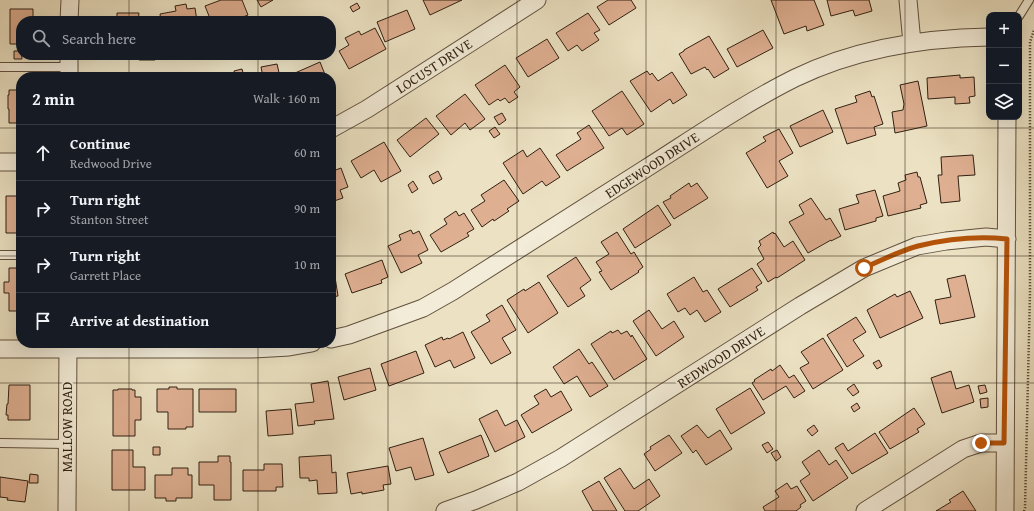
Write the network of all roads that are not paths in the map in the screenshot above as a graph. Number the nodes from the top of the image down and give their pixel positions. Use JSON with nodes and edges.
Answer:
{"nodes":[{"id":1,"x":70,"y":0,"type":"edge"},
{"id":2,"x":536,"y":0,"type":"edge"},
{"id":3,"x":908,"y":0,"type":"edge"},
{"id":4,"x":1029,"y":0,"type":"edge"},
{"id":5,"x":1022,"y":12,"type":"edge"},
{"id":6,"x":70,"y":16,"type":"edge"},
{"id":7,"x":986,"y":37,"type":"edge"},
{"id":8,"x":912,"y":43,"type":"junction"},
{"id":9,"x":69,"y":66,"type":"edge"},
{"id":10,"x":0,"y":67,"type":"edge"},
{"id":11,"x":1007,"y":120,"type":"edge"},
{"id":12,"x":336,"y":126,"type":"edge"},
{"id":13,"x":0,"y":162,"type":"edge"},
{"id":14,"x":16,"y":162,"type":"edge"},
{"id":15,"x":1007,"y":239,"type":"junction"},
{"id":16,"x":0,"y":255,"type":"edge"},
{"id":17,"x":16,"y":255,"type":"edge"},
{"id":18,"x":336,"y":338,"type":"edge"},
{"id":19,"x":23,"y":348,"type":"edge"},
{"id":20,"x":68,"y":348,"type":"edge"},
{"id":21,"x":191,"y":348,"type":"edge"},
{"id":22,"x":271,"y":348,"type":"edge"},
{"id":23,"x":0,"y":349,"type":"edge"},
{"id":24,"x":0,"y":443,"type":"edge"},
{"id":25,"x":1004,"y":443,"type":"junction"},
{"id":26,"x":67,"y":444,"type":"junction"},
{"id":27,"x":68,"y":511,"type":"edge"},
{"id":28,"x":445,"y":511,"type":"edge"},
{"id":29,"x":865,"y":511,"type":"edge"},
{"id":30,"x":1005,"y":511,"type":"edge"}],
"edges":[{"from":1,"to":6,"type":"street"},
{"from":2,"to":12,"type":"street","name":"LOCUST DRIVE"},
{"from":3,"to":8,"type":"street"},
{"from":4,"to":5,"type":"lane"},
{"from":7,"to":8,"type":"street","name":"EDGEWOOD DRIVE"},
{"from":8,"to":18,"type":"street","name":"EDGEWOOD DRIVE"},
{"from":9,"to":10,"type":"lane"},
{"from":11,"to":15,"type":"street"},
{"from":13,"to":14,"type":"street"},
{"from":15,"to":25,"type":"street"},
{"from":15,"to":28,"type":"street","name":"REDWOOD DRIVE"},
{"from":16,"to":17,"type":"lane"},
{"from":19,"to":23,"type":"street"},
{"from":20,"to":26,"type":"street","name":"MALLOW ROAD"},
{"from":21,"to":22,"type":"street"},
{"from":24,"to":26,"type":"lane"},
{"from":25,"to":29,"type":"street"},
{"from":25,"to":30,"type":"street"},
{"from":26,"to":27,"type":"street","name":"MALLOW ROAD"}]}
